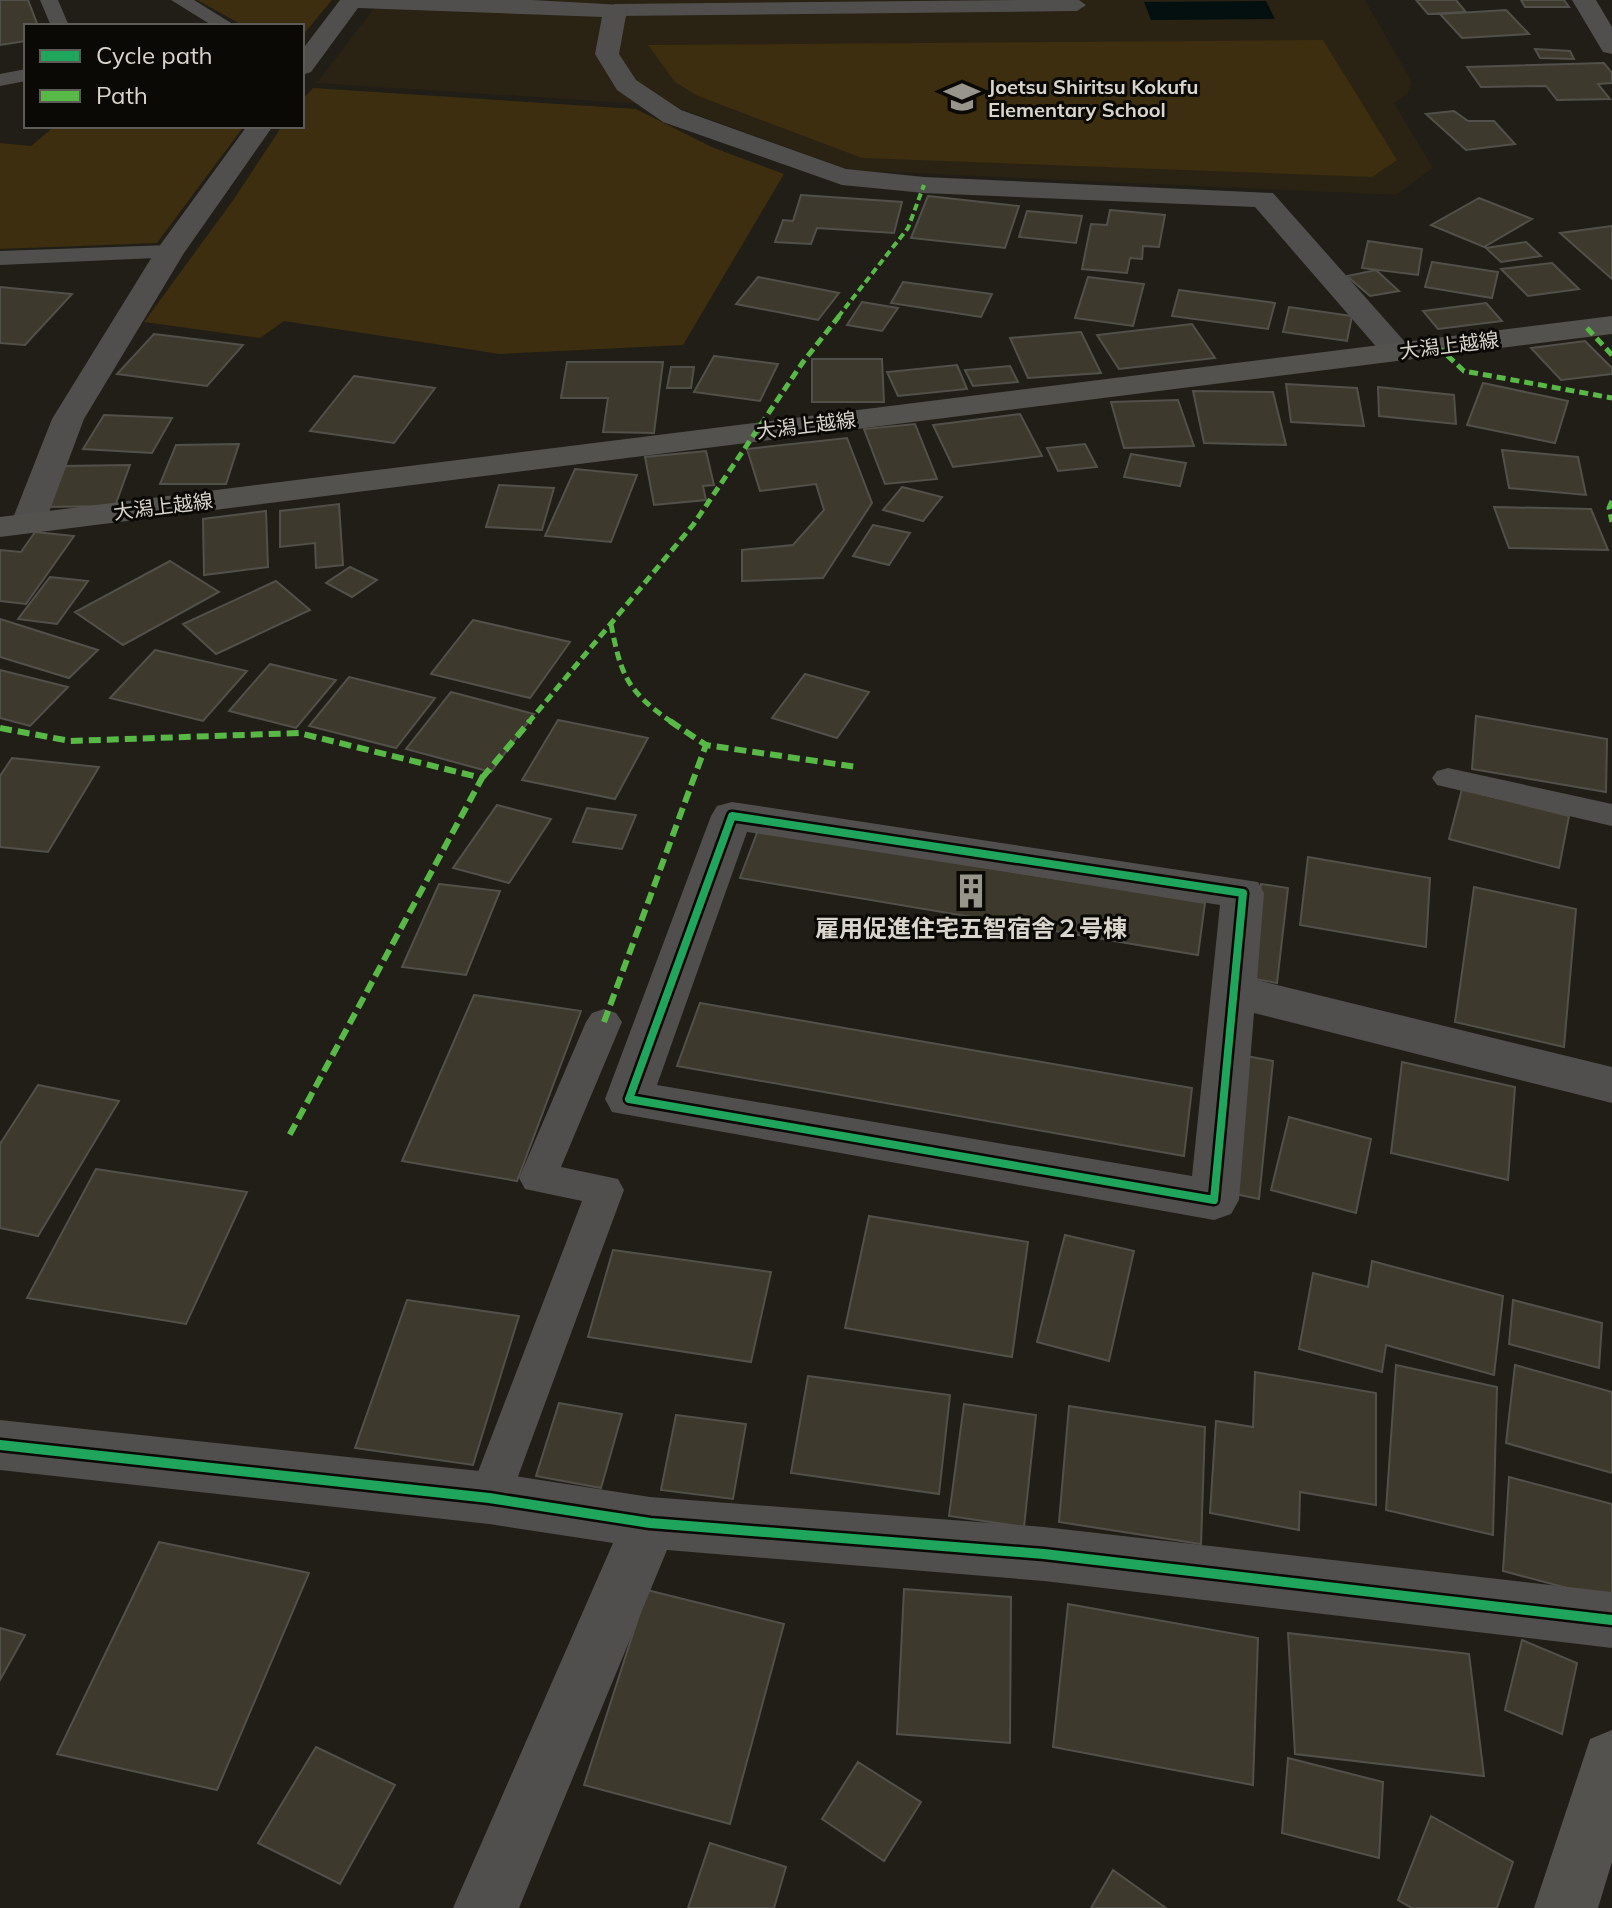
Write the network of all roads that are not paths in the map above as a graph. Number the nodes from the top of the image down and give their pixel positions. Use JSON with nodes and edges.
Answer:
{"nodes":[{"id":1,"x":49,"y":0,"type":"edge"},
{"id":2,"x":180,"y":0,"type":"edge"},
{"id":3,"x":351,"y":0,"type":"edge"},
{"id":4,"x":1584,"y":0,"type":"edge"},
{"id":5,"x":1077,"y":5,"type":"dead end"},
{"id":6,"x":615,"y":10,"type":"junction"},
{"id":7,"x":59,"y":24,"type":"edge"},
{"id":8,"x":223,"y":24,"type":"edge"},
{"id":9,"x":1612,"y":47,"type":"edge"},
{"id":10,"x":304,"y":64,"type":"edge"},
{"id":11,"x":24,"y":75,"type":"edge"},
{"id":12,"x":0,"y":80,"type":"edge"},
{"id":13,"x":259,"y":128,"type":"edge"},
{"id":14,"x":170,"y":252,"type":"junction"},
{"id":15,"x":0,"y":258,"type":"edge"},
{"id":16,"x":1612,"y":325,"type":"edge"},
{"id":17,"x":1397,"y":351,"type":"junction"},
{"id":18,"x":14,"y":525,"type":"edge"},
{"id":19,"x":1448,"y":778,"type":"dead end"},
{"id":20,"x":1612,"y":815,"type":"edge"},
{"id":21,"x":1234,"y":991,"type":"junction"},
{"id":22,"x":604,"y":1022,"type":"dead end"},
{"id":23,"x":1612,"y":1085,"type":"edge"},
{"id":24,"x":0,"y":1445,"type":"edge"},
{"id":25,"x":489,"y":1498,"type":"junction"},
{"id":26,"x":650,"y":1523,"type":"junction"},
{"id":27,"x":1612,"y":1620,"type":"edge"},
{"id":28,"x":1612,"y":1761,"type":"edge"},
{"id":29,"x":485,"y":1908,"type":"edge"},
{"id":30,"x":1566,"y":1908,"type":"edge"}],
"edges":[{"from":1,"to":7,"type":"lane"},
{"from":2,"to":8,"type":"lane"},
{"from":3,"to":6,"type":"street"},
{"from":3,"to":10,"type":"street"},
{"from":4,"to":9,"type":"street"},
{"from":5,"to":6,"type":"lane"},
{"from":6,"to":17,"type":"street"},
{"from":11,"to":12,"type":"lane"},
{"from":13,"to":14,"type":"street"},
{"from":14,"to":15,"type":"lane"},
{"from":14,"to":18,"type":"street"},
{"from":16,"to":17,"type":"main road","name":"大潟上越線"},
{"from":17,"to":18,"type":"main road","name":"大潟上越線"},
{"from":19,"to":20,"type":"lane"},
{"from":21,"to":21,"type":"street"},
{"from":21,"to":23,"type":"street"},
{"from":22,"to":25,"type":"lane"},
{"from":24,"to":25,"type":"street"},
{"from":25,"to":26,"type":"street"},
{"from":26,"to":27,"type":"street"},
{"from":26,"to":29,"type":"street"},
{"from":28,"to":30,"type":"main road"}]}
